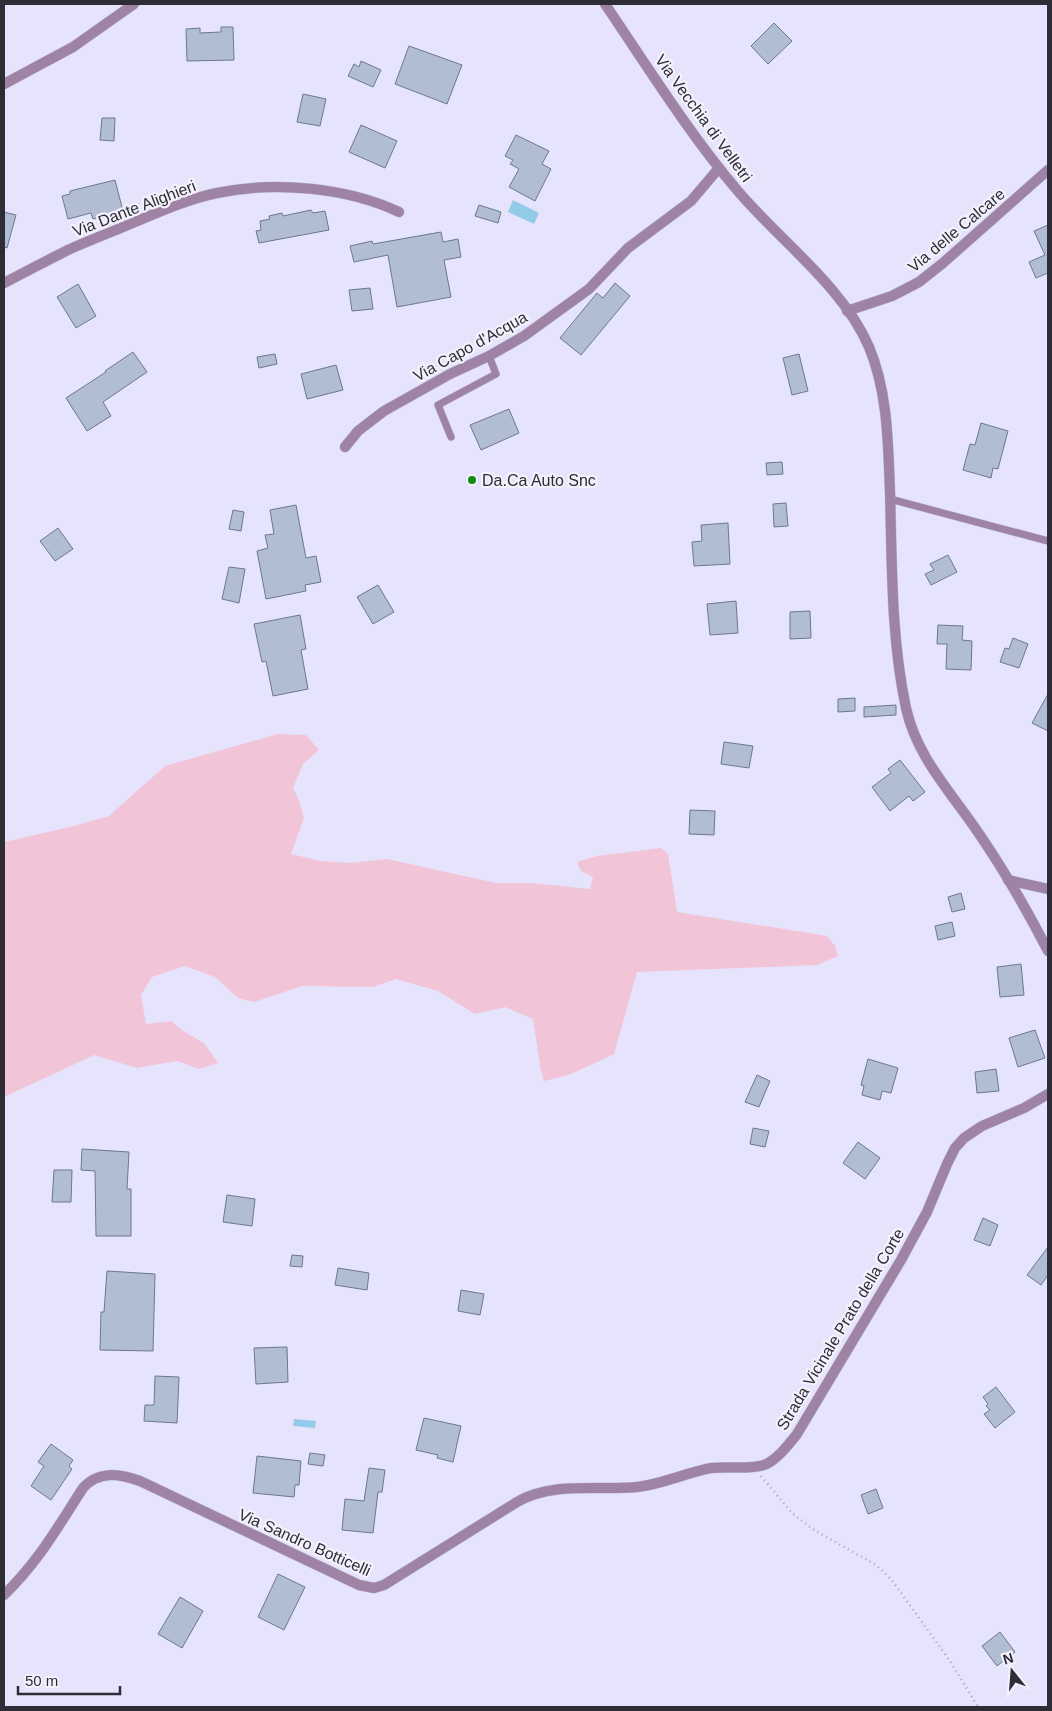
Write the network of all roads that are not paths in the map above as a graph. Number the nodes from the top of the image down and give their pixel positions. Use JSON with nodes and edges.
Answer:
{"nodes":[{"id":1,"x":134,"y":4,"type":"edge"},
{"id":2,"x":605,"y":4,"type":"edge"},
{"id":3,"x":4,"y":84,"type":"edge"},
{"id":4,"x":720,"y":168,"type":"junction"},
{"id":5,"x":1048,"y":170,"type":"edge"},
{"id":6,"x":399,"y":212,"type":"dead end"},
{"id":7,"x":4,"y":283,"type":"edge"},
{"id":8,"x":847,"y":311,"type":"junction"},
{"id":9,"x":489,"y":356,"type":"junction"},
{"id":10,"x":450,"y":437,"type":"dead end"},
{"id":11,"x":345,"y":448,"type":"dead end"},
{"id":12,"x":890,"y":499,"type":"junction"},
{"id":13,"x":1048,"y":540,"type":"edge"},
{"id":14,"x":1008,"y":880,"type":"junction"},
{"id":15,"x":1048,"y":889,"type":"edge"},
{"id":16,"x":1048,"y":951,"type":"edge"},
{"id":17,"x":1048,"y":1094,"type":"edge"},
{"id":18,"x":753,"y":1466,"type":"joint"},
{"id":19,"x":4,"y":1596,"type":"edge"}],
"edges":[{"from":1,"to":3,"type":"street"},
{"from":2,"to":4,"type":"street","name":"Via Vecchia di Velletri"},
{"from":4,"to":8,"type":"street","name":"Via Vecchia di Velletri"},
{"from":4,"to":9,"type":"street","name":"Via Capo d'Acqua"},
{"from":5,"to":8,"type":"street","name":"Via delle Calcare"},
{"from":6,"to":7,"type":"street","name":"Via Dante Alighieri"},
{"from":8,"to":12,"type":"street","name":"Via Vecchia di Velletri"},
{"from":9,"to":10,"type":"lane"},
{"from":9,"to":11,"type":"street","name":"Via Capo d'Acqua"},
{"from":12,"to":13,"type":"lane"},
{"from":12,"to":14,"type":"street","name":"Via Vecchia di Velletri"},
{"from":14,"to":15,"type":"street"},
{"from":14,"to":16,"type":"street","name":"Via Vecchia di Velletri"},
{"from":17,"to":18,"type":"street","name":"Strada Vicinale Prato della Corte"},
{"from":18,"to":19,"type":"street","name":"Via Sandro Botticelli"}]}
